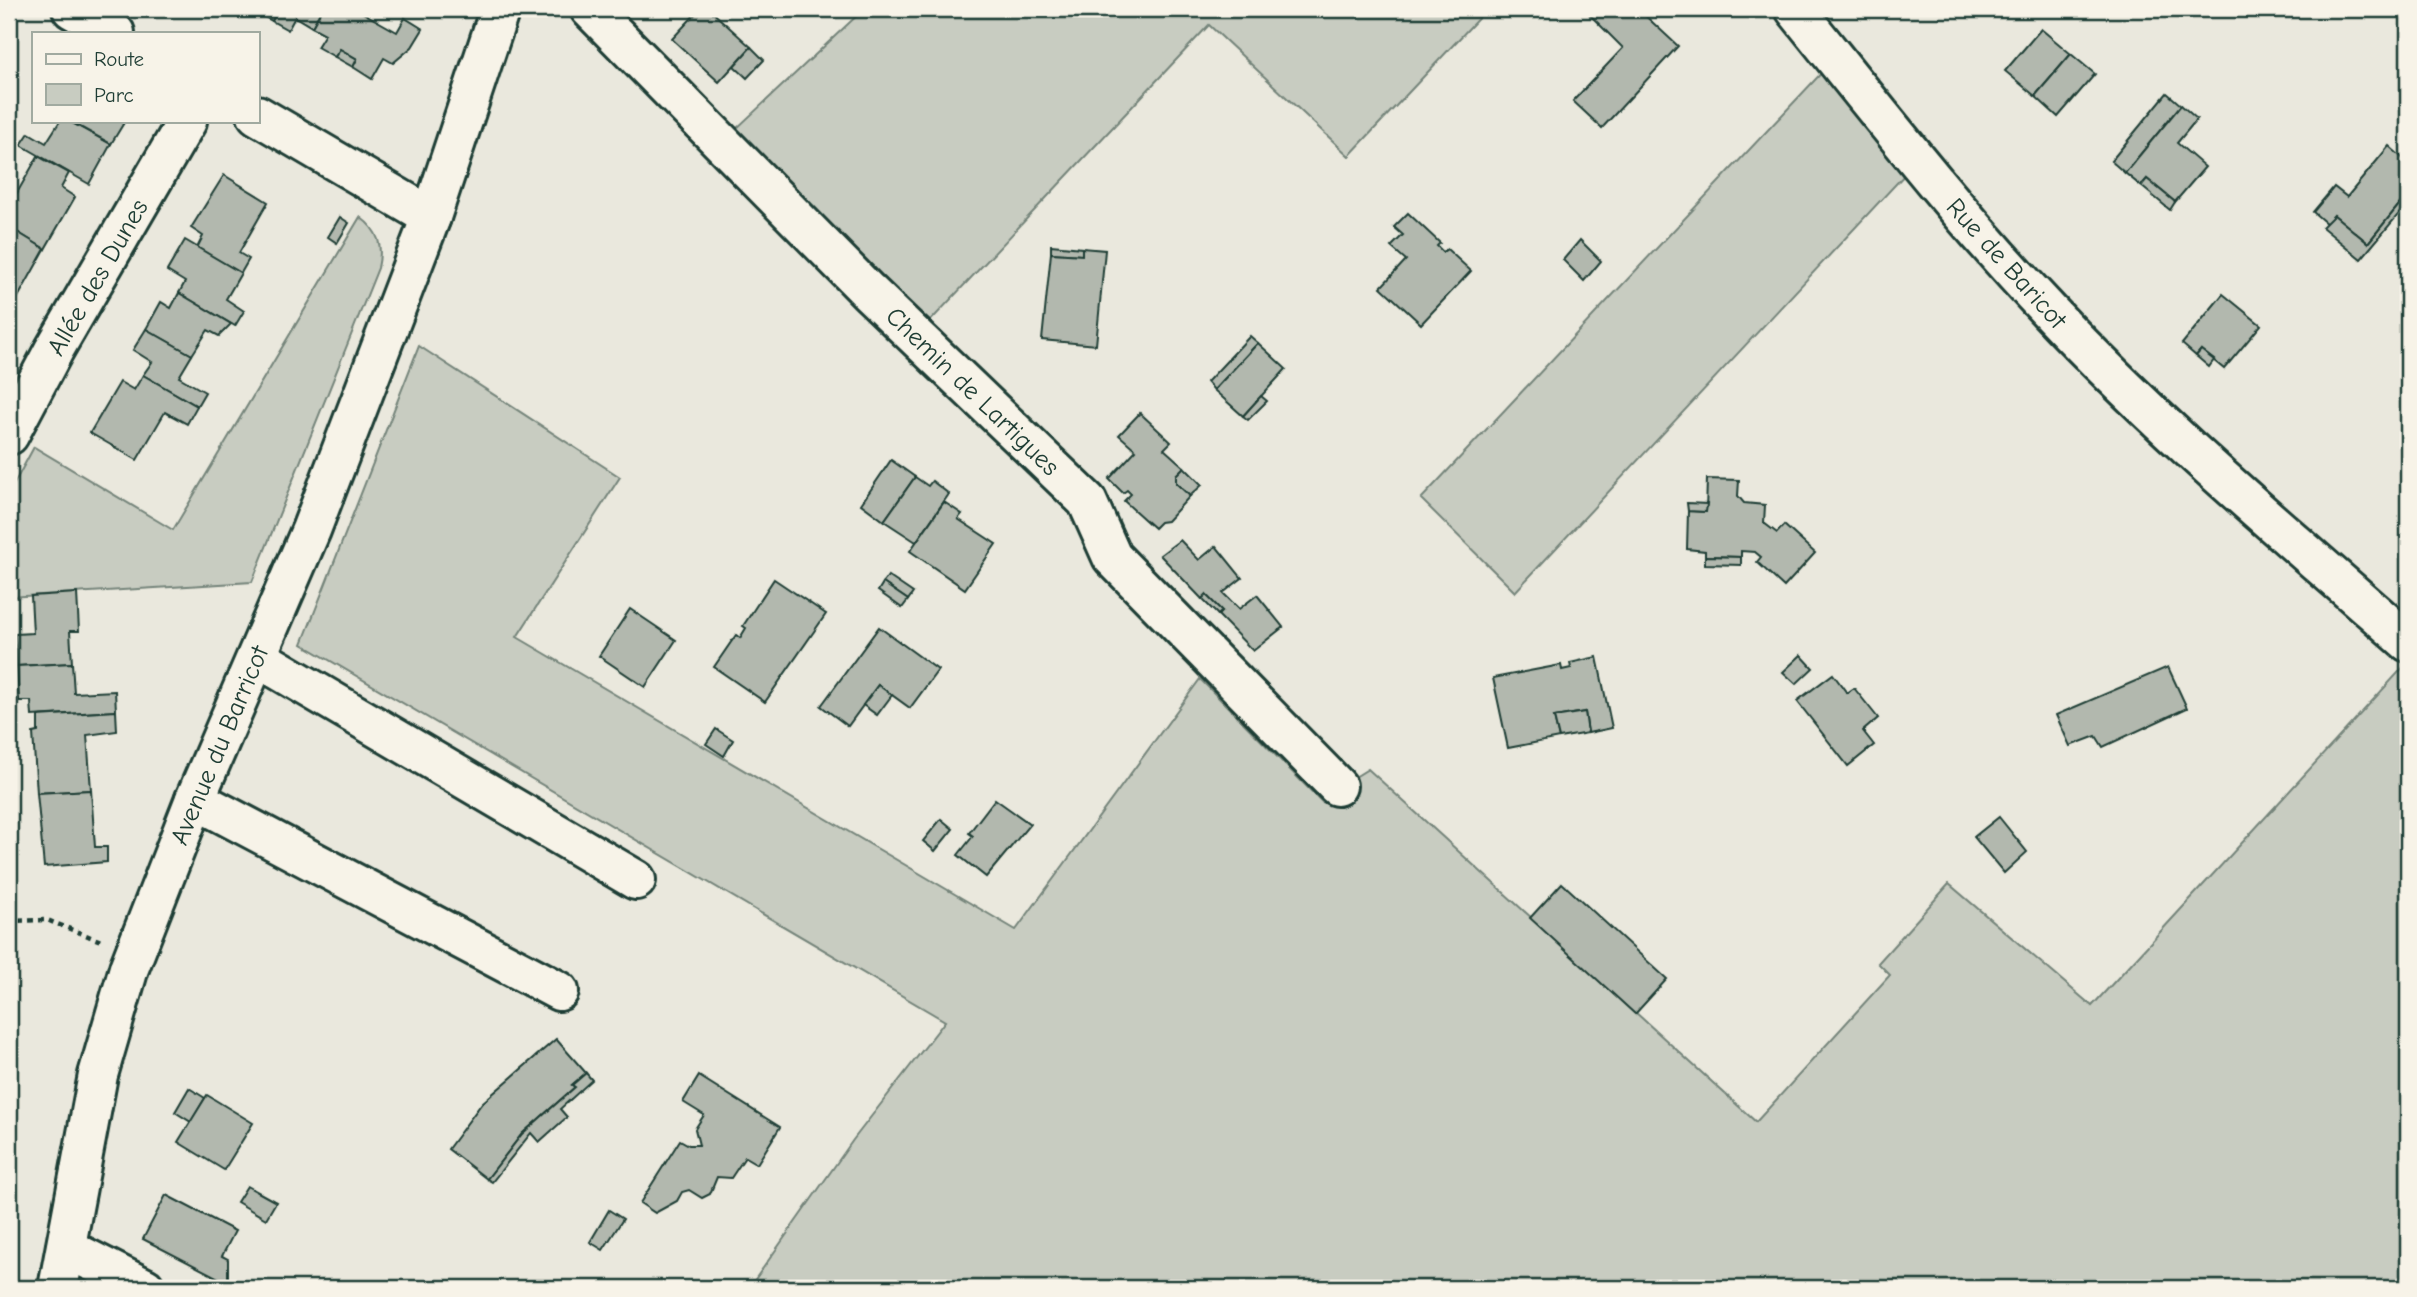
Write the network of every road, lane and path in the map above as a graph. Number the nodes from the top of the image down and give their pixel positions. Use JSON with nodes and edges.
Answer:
{"nodes":[{"id":1,"x":72,"y":9,"type":"edge"},
{"id":2,"x":500,"y":9,"type":"edge"},
{"id":3,"x":590,"y":9,"type":"edge"},
{"id":4,"x":1795,"y":9,"type":"edge"},
{"id":5,"x":113,"y":32,"type":"edge"},
{"id":6,"x":259,"y":116,"type":"edge"},
{"id":7,"x":186,"y":122,"type":"edge"},
{"id":8,"x":432,"y":217,"type":"junction"},
{"id":9,"x":9,"y":435,"type":"edge"},
{"id":10,"x":2408,"y":642,"type":"edge"},
{"id":11,"x":257,"y":657,"type":"junction"},
{"id":12,"x":1337,"y":786,"type":"dead end"},
{"id":13,"x":195,"y":799,"type":"junction"},
{"id":14,"x":636,"y":880,"type":"dead end"},
{"id":15,"x":9,"y":921,"type":"edge"},
{"id":16,"x":135,"y":951,"type":"junction"},
{"id":17,"x":559,"y":992,"type":"dead end"},
{"id":18,"x":66,"y":1248,"type":"junction"},
{"id":19,"x":58,"y":1288,"type":"edge"},
{"id":20,"x":145,"y":1288,"type":"edge"}],
"edges":[{"from":1,"to":5,"type":"street"},
{"from":2,"to":8,"type":"street","name":"Avenue du Barricot"},
{"from":3,"to":12,"type":"street","name":"Chemin de Lartigues"},
{"from":4,"to":10,"type":"street","name":"Rue de Baricot"},
{"from":6,"to":8,"type":"street"},
{"from":7,"to":9,"type":"street","name":"Allée des Dunes"},
{"from":8,"to":11,"type":"street","name":"Avenue du Barricot"},
{"from":11,"to":13,"type":"street","name":"Avenue du Barricot"},
{"from":11,"to":14,"type":"street"},
{"from":13,"to":16,"type":"street","name":"Avenue du Barricot"},
{"from":13,"to":17,"type":"street"},
{"from":15,"to":16,"type":"path"},
{"from":16,"to":18,"type":"street","name":"Avenue du Barricot"},
{"from":18,"to":19,"type":"street","name":"Avenue du Barricot"},
{"from":18,"to":20,"type":"street"}]}
